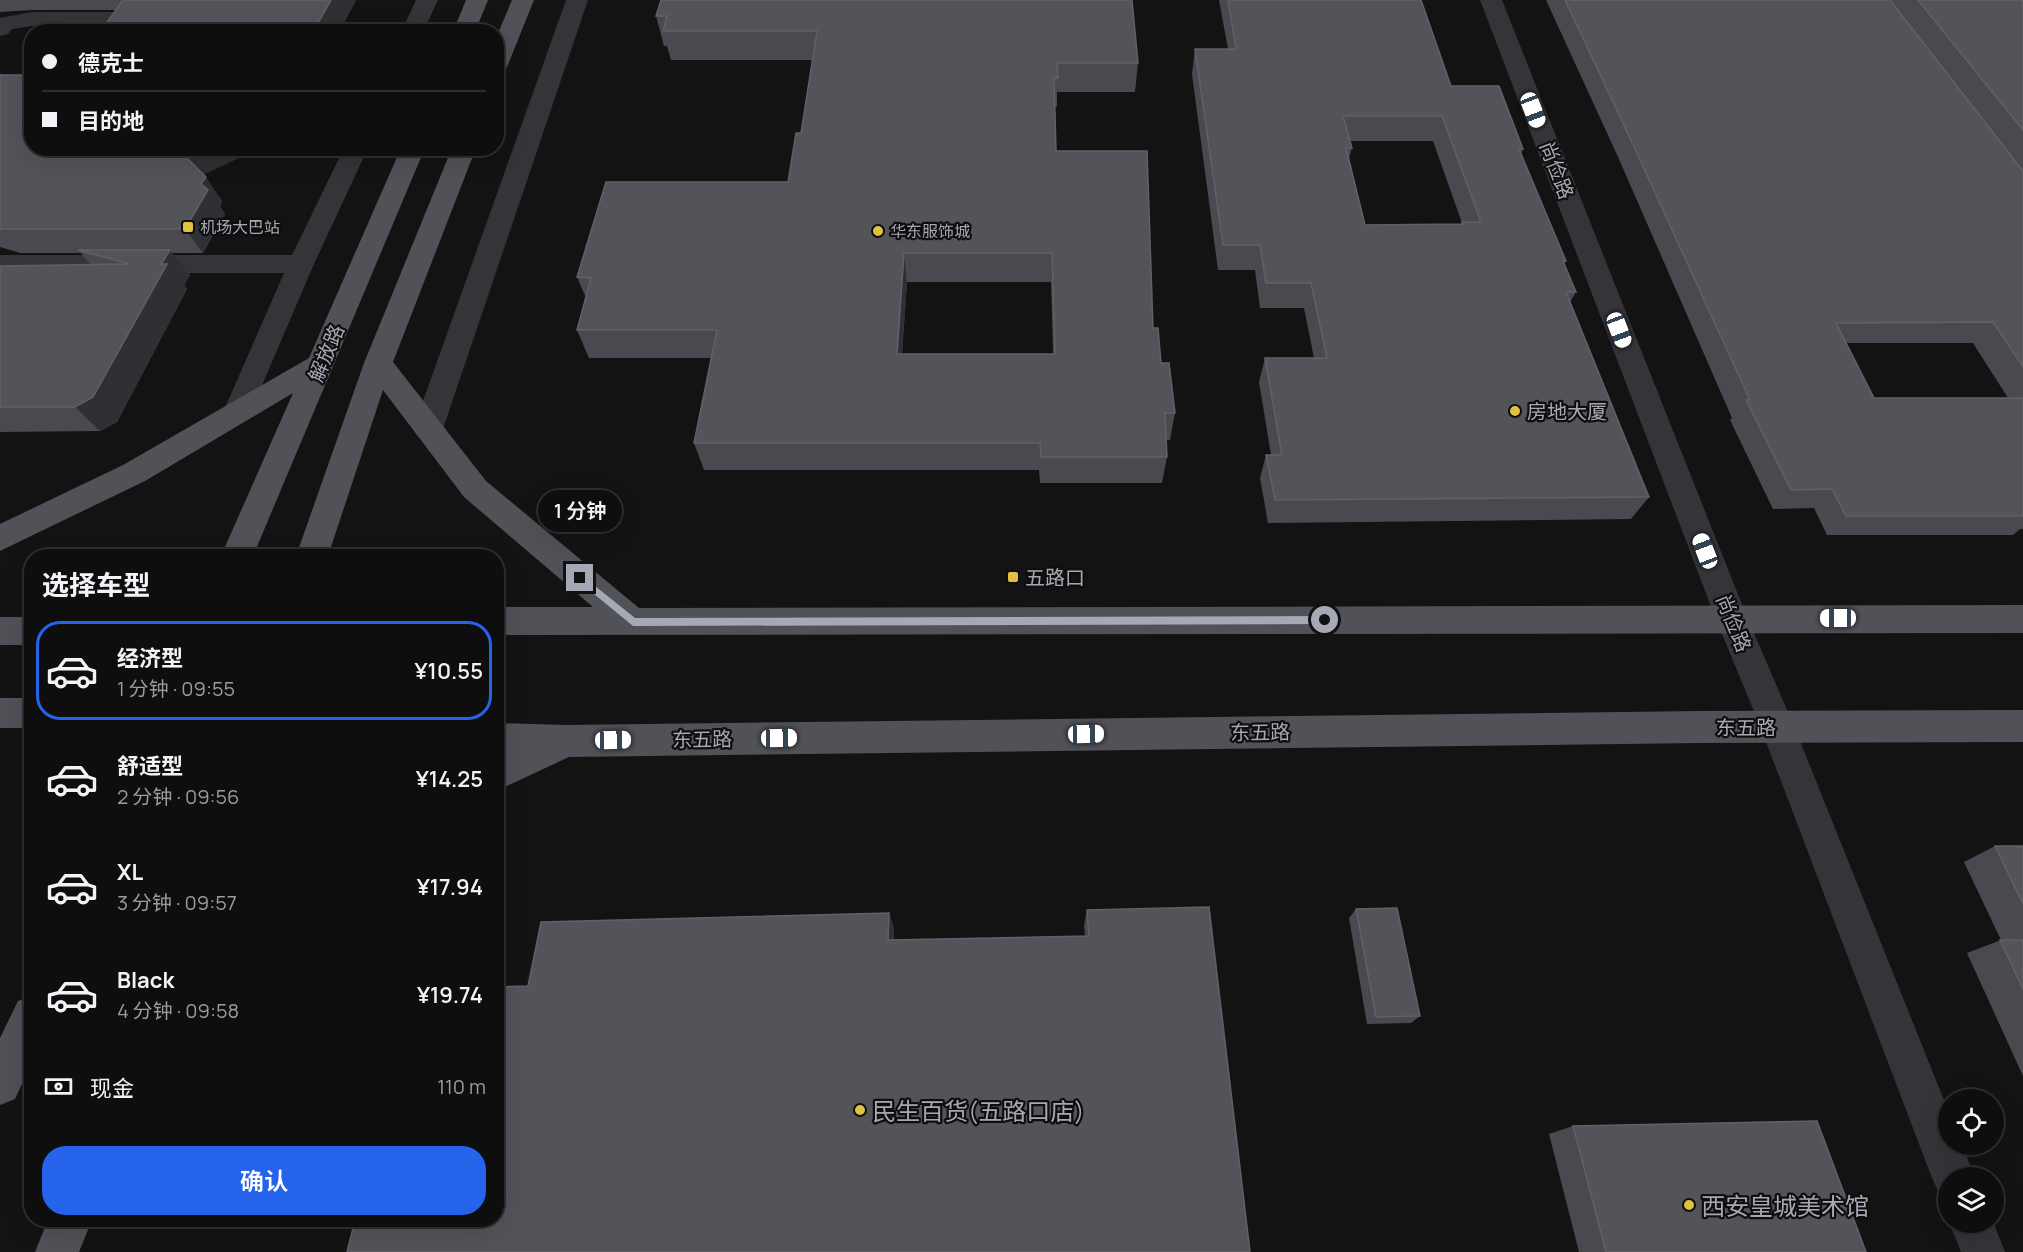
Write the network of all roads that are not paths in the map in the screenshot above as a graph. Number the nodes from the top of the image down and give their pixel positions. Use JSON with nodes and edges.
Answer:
{"nodes":[{"id":1,"x":427,"y":0,"type":"edge"},
{"id":2,"x":477,"y":0,"type":"edge"},
{"id":3,"x":523,"y":0,"type":"edge"},
{"id":4,"x":577,"y":0,"type":"edge"},
{"id":5,"x":1491,"y":0,"type":"edge"},
{"id":6,"x":119,"y":19,"type":"edge"},
{"id":7,"x":416,"y":24,"type":"edge"},
{"id":8,"x":467,"y":24,"type":"edge"},
{"id":9,"x":0,"y":28,"type":"edge"},
{"id":10,"x":504,"y":47,"type":"edge"},
{"id":11,"x":352,"y":156,"type":"edge"},
{"id":12,"x":410,"y":156,"type":"edge"},
{"id":13,"x":461,"y":156,"type":"edge"},
{"id":14,"x":0,"y":264,"type":"edge"},
{"id":15,"x":301,"y":264,"type":"junction"},
{"id":16,"x":378,"y":363,"type":"junction"},
{"id":17,"x":320,"y":364,"type":"junction"},
{"id":18,"x":238,"y":410,"type":"junction"},
{"id":19,"x":428,"y":429,"type":"junction"},
{"id":20,"x":0,"y":538,"type":"edge"},
{"id":21,"x":240,"y":549,"type":"edge"},
{"id":22,"x":314,"y":549,"type":"edge"},
{"id":23,"x":1731,"y":617,"type":"junction"},
{"id":24,"x":2023,"y":619,"type":"edge"},
{"id":25,"x":504,"y":621,"type":"edge"},
{"id":26,"x":633,"y":622,"type":"junction"},
{"id":27,"x":0,"y":631,"type":"edge"},
{"id":28,"x":24,"y":631,"type":"edge"},
{"id":29,"x":0,"y":713,"type":"edge"},
{"id":30,"x":24,"y":713,"type":"edge"},
{"id":31,"x":1777,"y":726,"type":"junction"},
{"id":32,"x":2023,"y":726,"type":"edge"},
{"id":33,"x":504,"y":739,"type":"edge"},
{"id":34,"x":566,"y":741,"type":"junction"},
{"id":35,"x":504,"y":770,"type":"edge"},
{"id":36,"x":24,"y":1032,"type":"edge"},
{"id":37,"x":0,"y":1084,"type":"edge"},
{"id":38,"x":1950,"y":1167,"type":"edge"},
{"id":39,"x":67,"y":1227,"type":"edge"},
{"id":40,"x":1975,"y":1233,"type":"edge"},
{"id":41,"x":57,"y":1252,"type":"edge"},
{"id":42,"x":1983,"y":1252,"type":"edge"}],
"edges":[{"from":1,"to":7,"type":"street"},
{"from":2,"to":8,"type":"main road"},
{"from":3,"to":10,"type":"main road"},
{"from":4,"to":19,"type":"street"},
{"from":5,"to":23,"type":"street","name":"尚俭路"},
{"from":6,"to":9,"type":"street"},
{"from":11,"to":15,"type":"street"},
{"from":12,"to":17,"type":"main road","name":"解放路"},
{"from":13,"to":16,"type":"main road"},
{"from":14,"to":15,"type":"street"},
{"from":15,"to":18,"type":"street"},
{"from":16,"to":19,"type":"main road"},
{"from":16,"to":22,"type":"main road"},
{"from":17,"to":18,"type":"main road"},
{"from":17,"to":21,"type":"main road","name":"解放路"},
{"from":18,"to":20,"type":"main road"},
{"from":19,"to":26,"type":"main road"},
{"from":23,"to":24,"type":"main road"},
{"from":23,"to":26,"type":"main road"},
{"from":23,"to":31,"type":"street","name":"尚俭路"},
{"from":25,"to":26,"type":"main road"},
{"from":27,"to":28,"type":"main road"},
{"from":29,"to":30,"type":"main road"},
{"from":31,"to":32,"type":"main road","name":"东五路"},
{"from":31,"to":34,"type":"main road","name":"东五路"},
{"from":31,"to":38,"type":"street","name":"尚俭路"},
{"from":33,"to":34,"type":"main road","name":"东五路"},
{"from":34,"to":35,"type":"main road"},
{"from":36,"to":37,"type":"main road"},
{"from":39,"to":41,"type":"main road"},
{"from":40,"to":42,"type":"street"}]}
